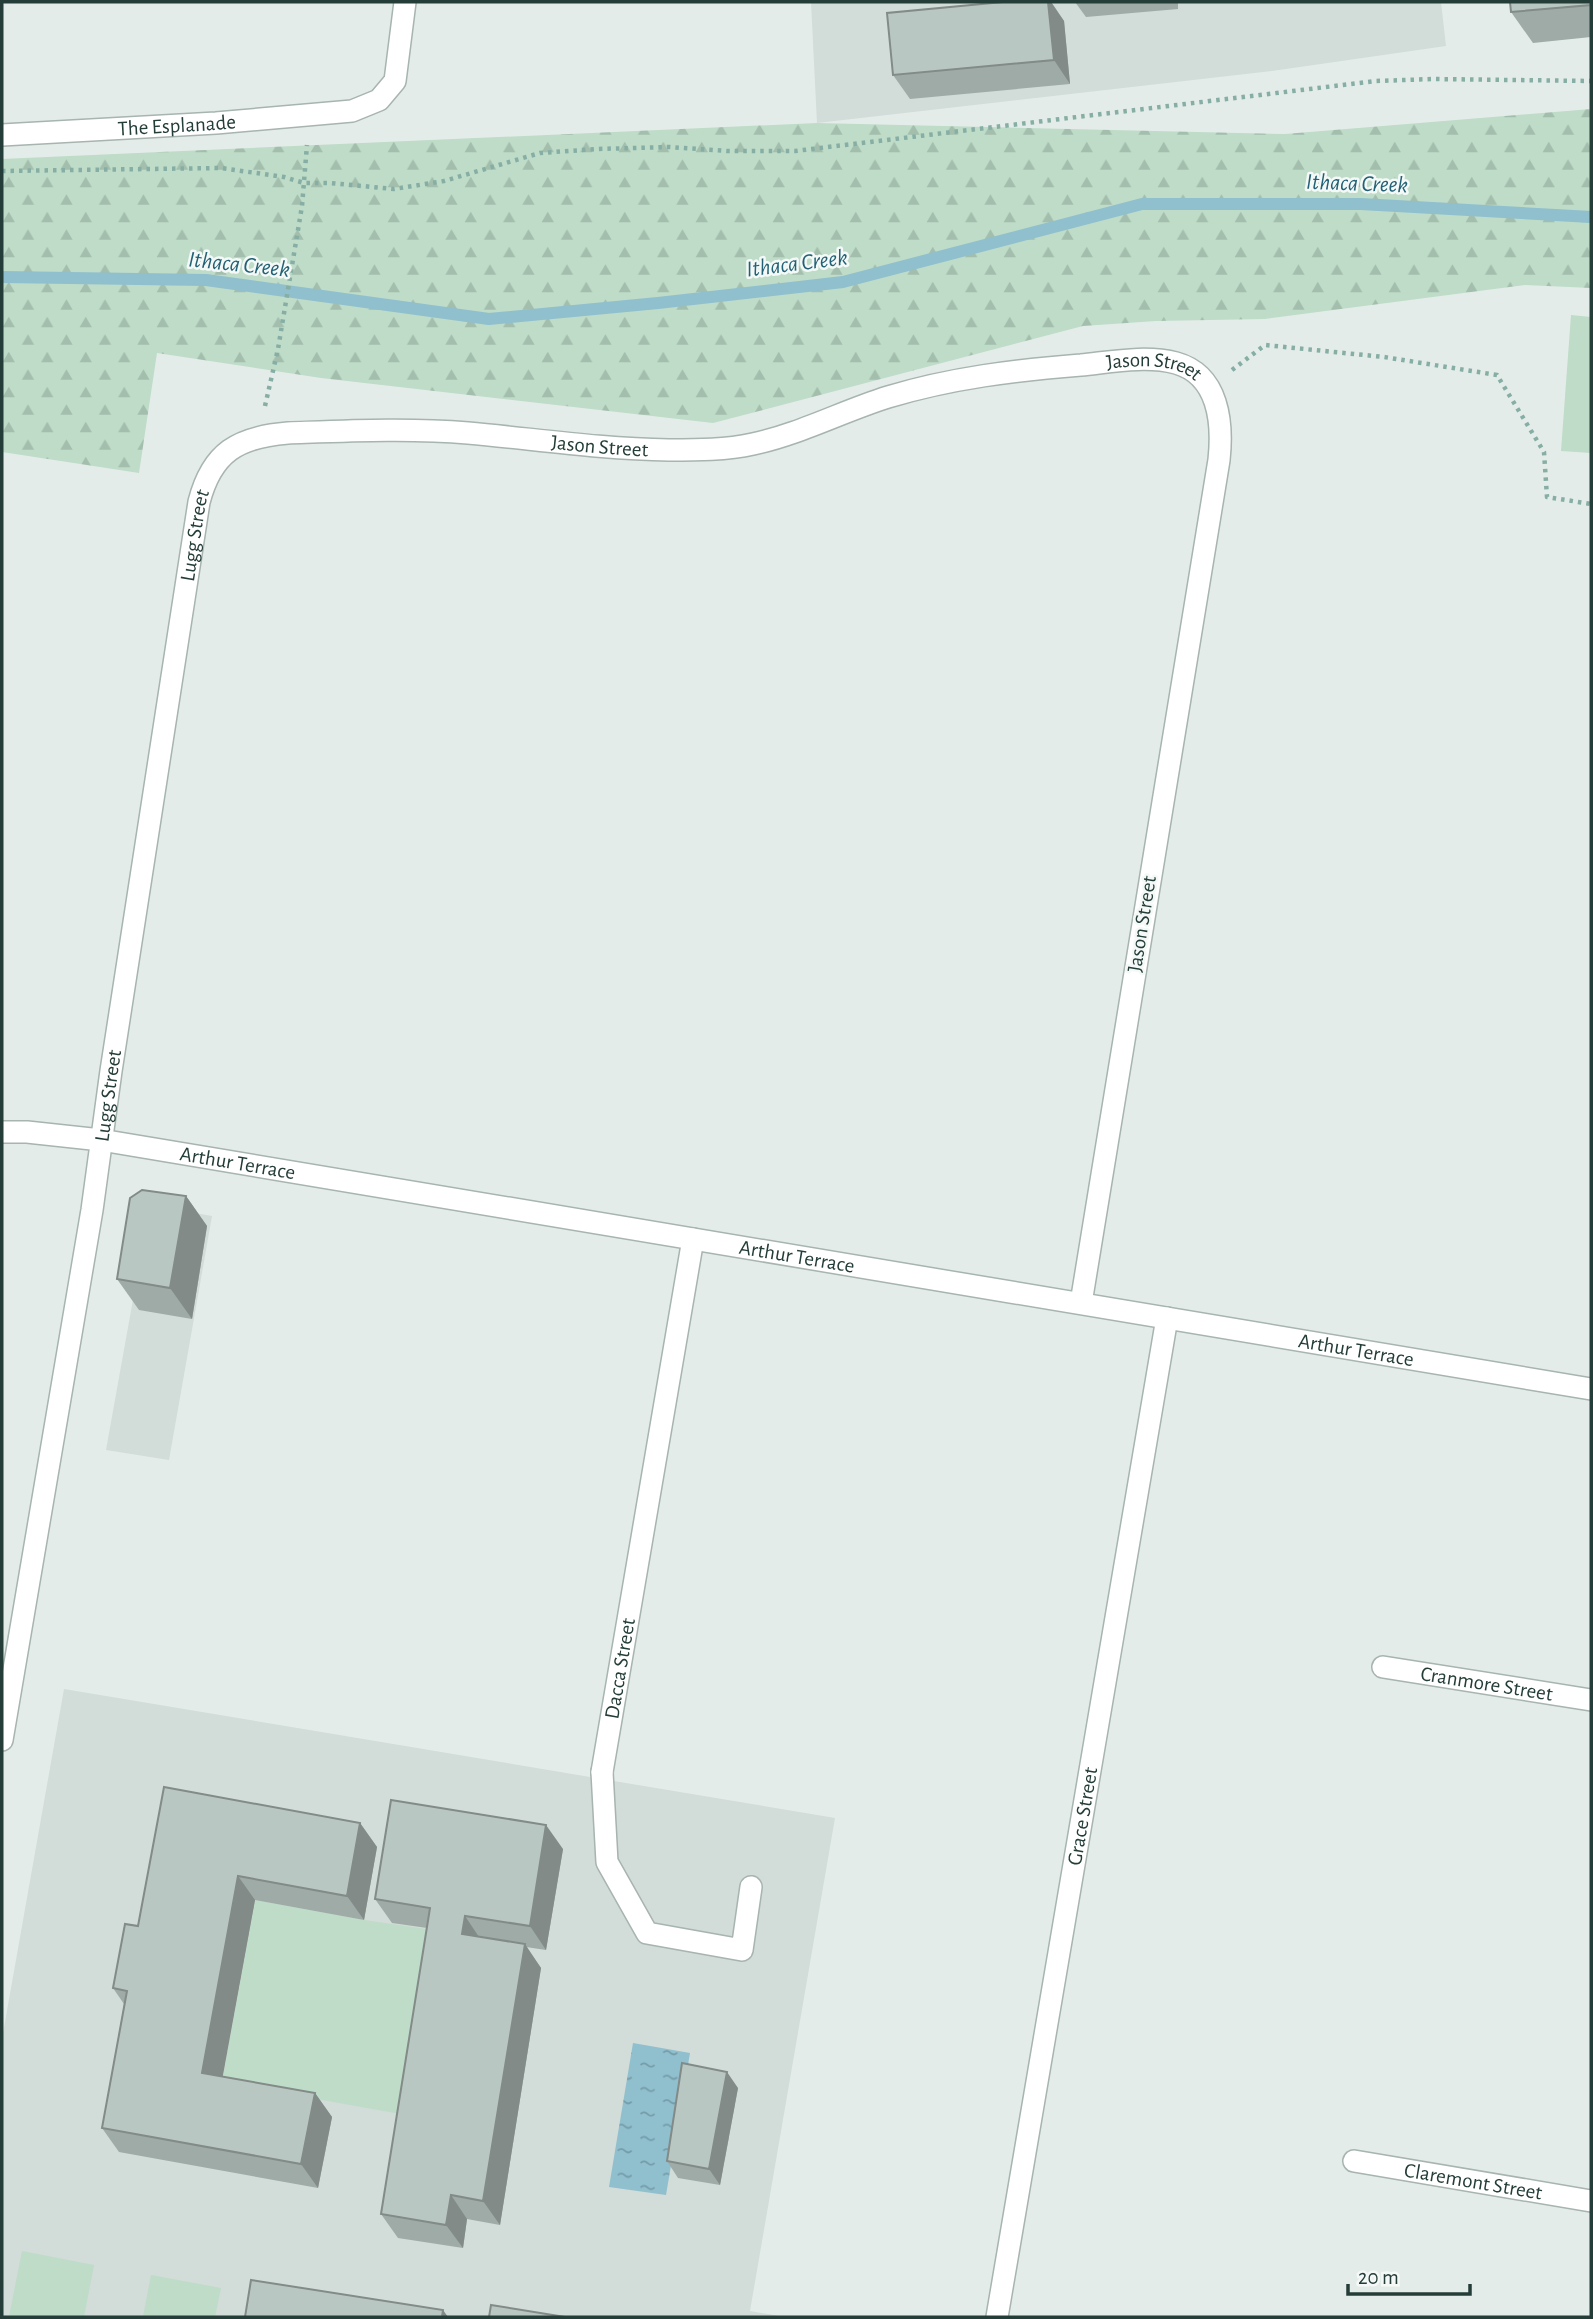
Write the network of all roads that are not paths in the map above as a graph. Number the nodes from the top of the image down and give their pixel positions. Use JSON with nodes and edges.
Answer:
{"nodes":[{"id":1,"x":405,"y":2,"type":"edge"},
{"id":2,"x":2,"y":135,"type":"edge"},
{"id":3,"x":222,"y":456,"type":"joint"},
{"id":4,"x":2,"y":1132,"type":"edge"},
{"id":5,"x":101,"y":1140,"type":"junction"},
{"id":6,"x":693,"y":1239,"type":"junction"},
{"id":7,"x":1081,"y":1303,"type":"junction"},
{"id":8,"x":1167,"y":1318,"type":"junction"},
{"id":9,"x":1591,"y":1389,"type":"edge"},
{"id":10,"x":1383,"y":1667,"type":"dead end"},
{"id":11,"x":1591,"y":1700,"type":"edge"},
{"id":12,"x":2,"y":1740,"type":"edge"},
{"id":13,"x":751,"y":1887,"type":"dead end"},
{"id":14,"x":1354,"y":2161,"type":"dead end"},
{"id":15,"x":1591,"y":2201,"type":"edge"},
{"id":16,"x":997,"y":2317,"type":"edge"}],
"edges":[{"from":1,"to":2,"type":"street","name":"The Esplanade"},
{"from":3,"to":5,"type":"street","name":"Lugg Street"},
{"from":3,"to":7,"type":"street","name":"Jason Street"},
{"from":4,"to":5,"type":"street","name":"Arthur Terrace"},
{"from":5,"to":6,"type":"street","name":"Arthur Terrace"},
{"from":5,"to":12,"type":"street","name":"Lugg Street"},
{"from":6,"to":7,"type":"street","name":"Arthur Terrace"},
{"from":6,"to":13,"type":"street","name":"Dacca Street"},
{"from":7,"to":8,"type":"street","name":"Arthur Terrace"},
{"from":8,"to":9,"type":"street","name":"Arthur Terrace"},
{"from":8,"to":16,"type":"street","name":"Grace Street"},
{"from":10,"to":11,"type":"street","name":"Cranmore Street"},
{"from":14,"to":15,"type":"street","name":"Claremont Street"}]}
